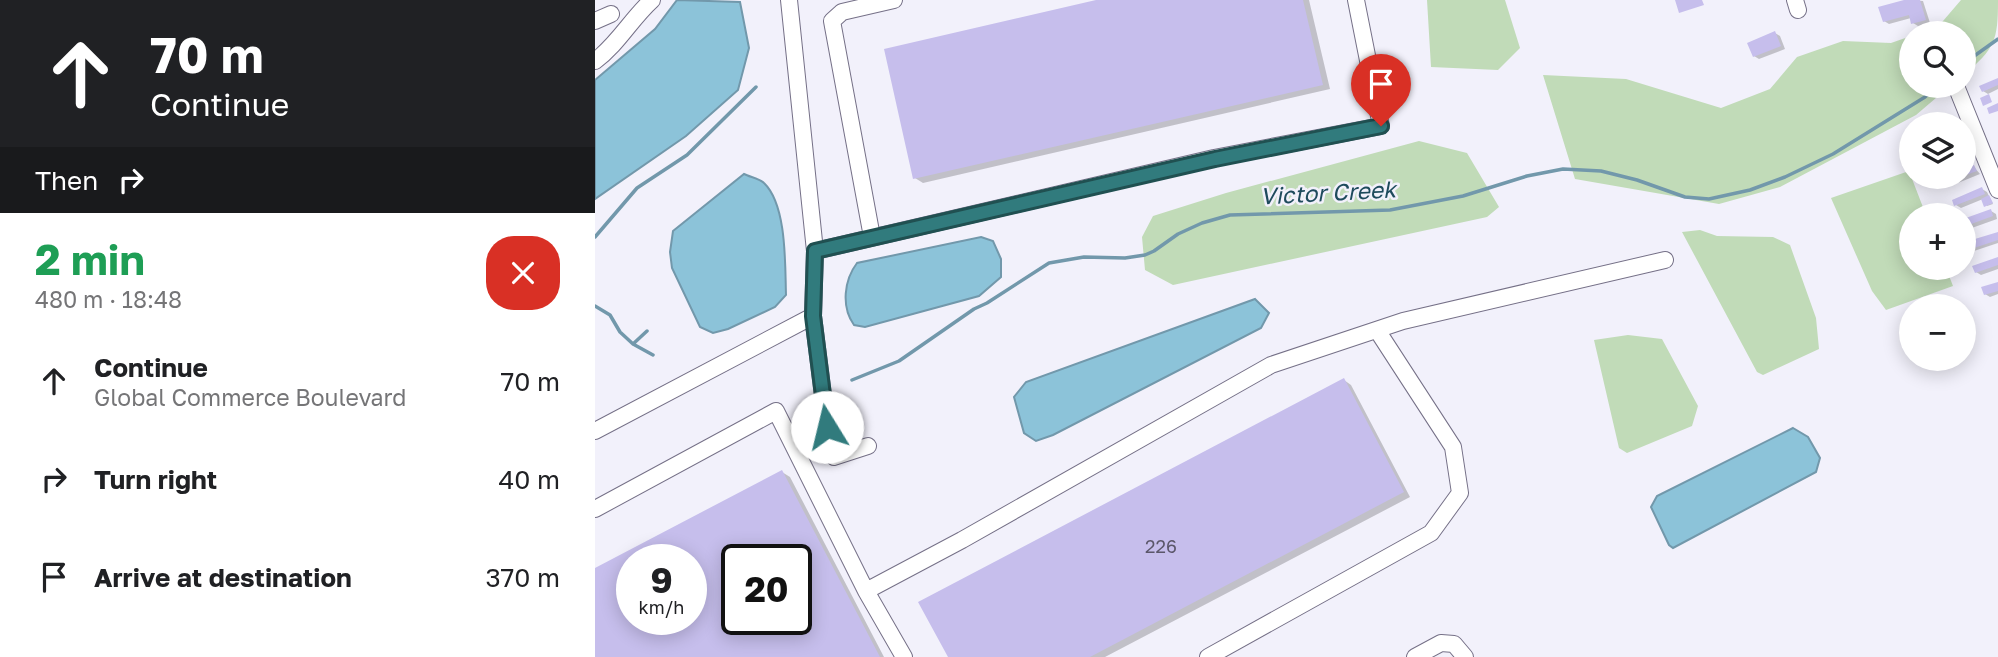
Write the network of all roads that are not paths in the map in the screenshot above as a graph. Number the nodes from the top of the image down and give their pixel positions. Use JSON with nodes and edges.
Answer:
{"nodes":[{"id":1,"x":652,"y":0,"type":"edge"},
{"id":2,"x":789,"y":0,"type":"edge"},
{"id":3,"x":894,"y":0,"type":"edge"},
{"id":4,"x":1356,"y":0,"type":"edge"},
{"id":5,"x":611,"y":13,"type":"dead end"},
{"id":6,"x":595,"y":21,"type":"edge"},
{"id":7,"x":595,"y":61,"type":"edge"},
{"id":8,"x":1961,"y":98,"type":"edge"},
{"id":9,"x":1998,"y":190,"type":"edge"},
{"id":10,"x":872,"y":237,"type":"junction"},
{"id":11,"x":815,"y":251,"type":"junction"},
{"id":12,"x":1665,"y":260,"type":"dead end"},
{"id":13,"x":813,"y":316,"type":"junction"},
{"id":14,"x":1377,"y":330,"type":"junction"},
{"id":15,"x":595,"y":431,"type":"edge"},
{"id":16,"x":868,"y":446,"type":"dead end"},
{"id":17,"x":595,"y":509,"type":"edge"},
{"id":18,"x":866,"y":591,"type":"junction"},
{"id":19,"x":904,"y":657,"type":"edge"},
{"id":20,"x":1208,"y":657,"type":"edge"},
{"id":21,"x":1415,"y":657,"type":"edge"},
{"id":22,"x":1465,"y":657,"type":"edge"}],
"edges":[{"from":1,"to":7,"type":"street"},
{"from":2,"to":11,"type":"street"},
{"from":3,"to":10,"type":"street"},
{"from":4,"to":10,"type":"street"},
{"from":5,"to":6,"type":"street"},
{"from":8,"to":9,"type":"street"},
{"from":10,"to":11,"type":"street"},
{"from":11,"to":13,"type":"street"},
{"from":12,"to":14,"type":"street"},
{"from":13,"to":15,"type":"street"},
{"from":13,"to":16,"type":"street"},
{"from":14,"to":18,"type":"street"},
{"from":14,"to":20,"type":"street"},
{"from":17,"to":18,"type":"street"},
{"from":18,"to":19,"type":"street"},
{"from":21,"to":22,"type":"street"}]}
